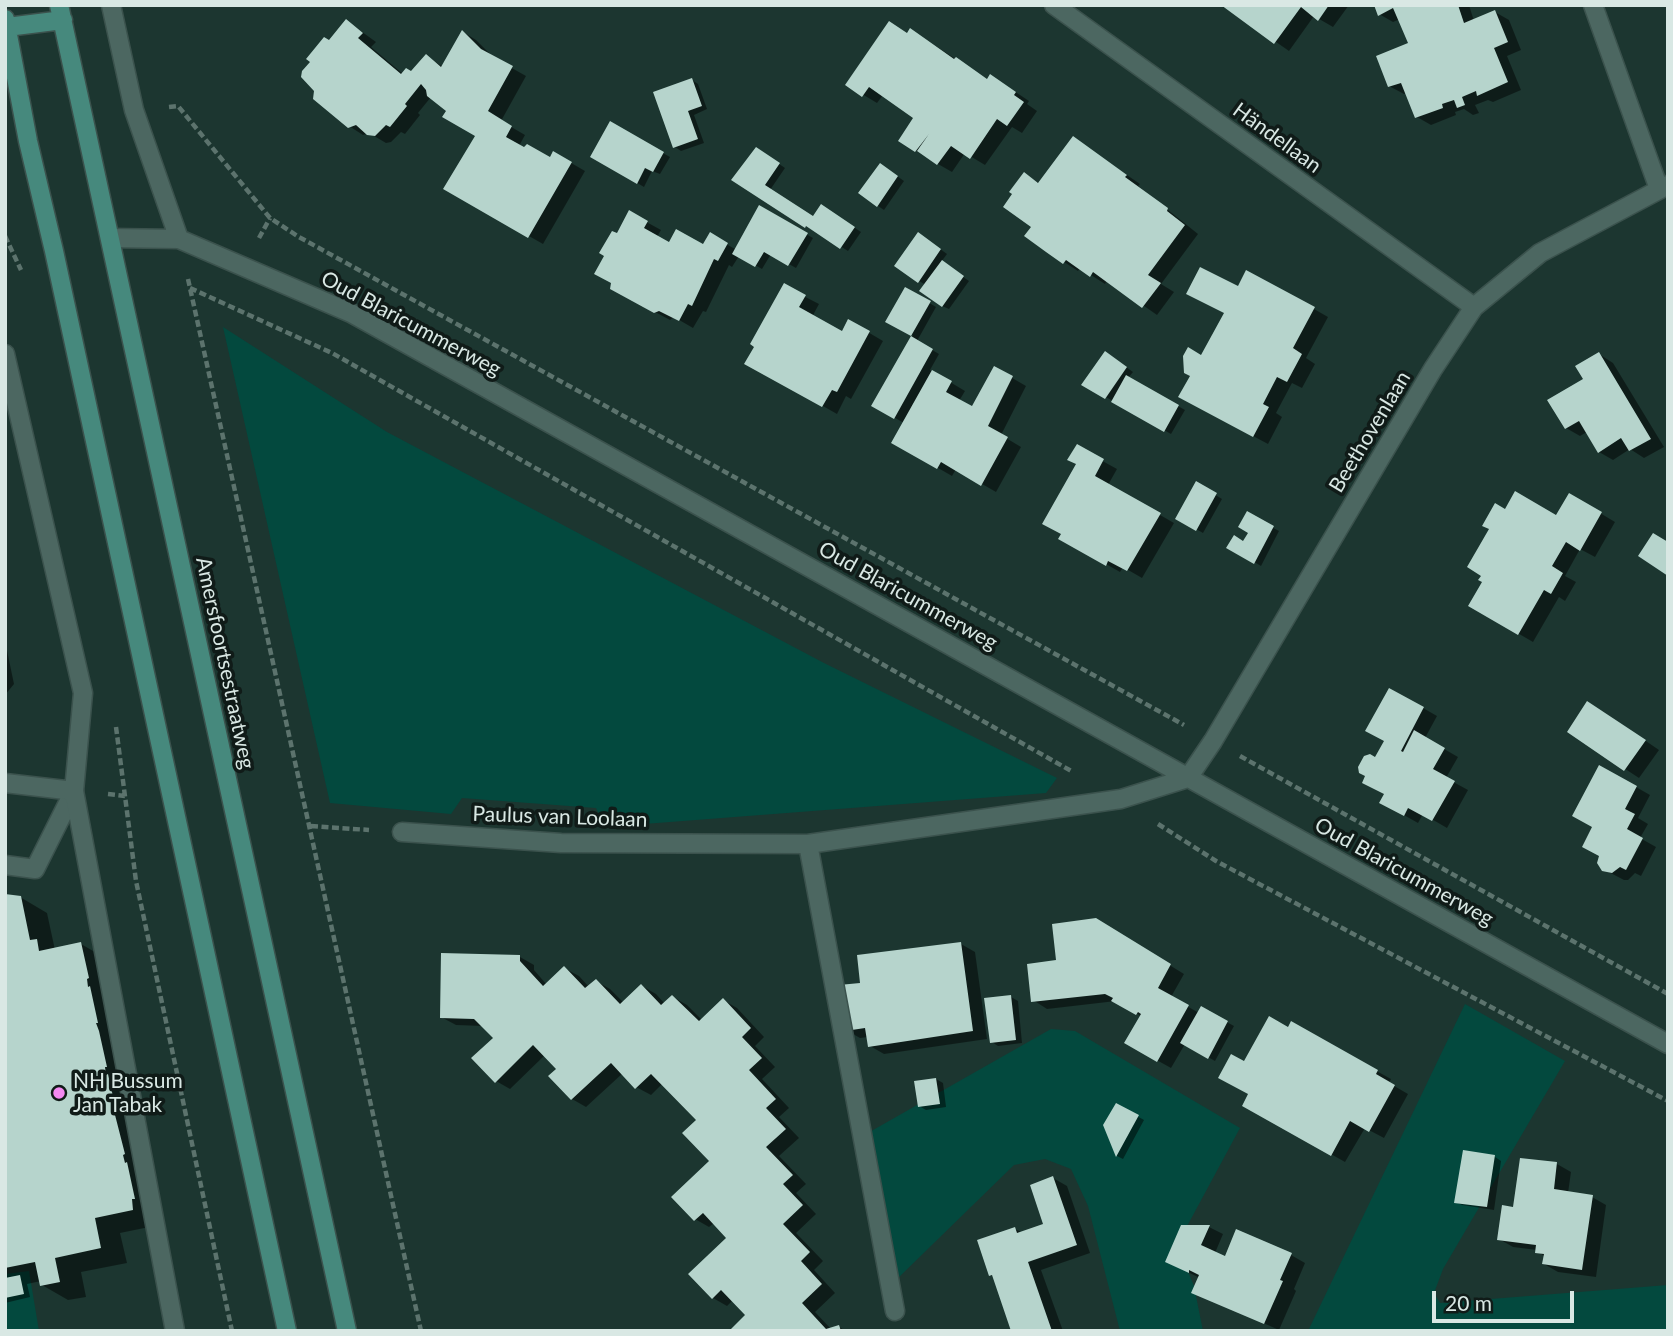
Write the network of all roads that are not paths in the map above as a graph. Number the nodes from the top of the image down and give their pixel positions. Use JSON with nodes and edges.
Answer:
{"nodes":[{"id":1,"x":111,"y":5,"type":"edge"},
{"id":2,"x":1054,"y":5,"type":"edge"},
{"id":3,"x":1593,"y":5,"type":"edge"},
{"id":4,"x":61,"y":13,"type":"edge"},
{"id":5,"x":6,"y":24,"type":"edge"},
{"id":6,"x":1663,"y":187,"type":"edge"},
{"id":7,"x":110,"y":238,"type":"junction"},
{"id":8,"x":179,"y":239,"type":"junction"},
{"id":9,"x":1474,"y":307,"type":"junction"},
{"id":10,"x":5,"y":354,"type":"edge"},
{"id":11,"x":1188,"y":778,"type":"junction"},
{"id":12,"x":5,"y":783,"type":"edge"},
{"id":13,"x":75,"y":791,"type":"junction"},
{"id":14,"x":402,"y":832,"type":"road end"},
{"id":15,"x":808,"y":844,"type":"junction"},
{"id":16,"x":5,"y":865,"type":"edge"},
{"id":17,"x":1668,"y":1044,"type":"edge"},
{"id":18,"x":895,"y":1311,"type":"dead end"},
{"id":19,"x":175,"y":1331,"type":"edge"},
{"id":20,"x":287,"y":1331,"type":"edge"},
{"id":21,"x":347,"y":1331,"type":"edge"}],
"edges":[{"from":1,"to":8,"type":"street"},
{"from":2,"to":9,"type":"street","name":"Händellaan"},
{"from":3,"to":6,"type":"street"},
{"from":4,"to":5,"type":"main road"},
{"from":4,"to":7,"type":"main road","name":"Amersfoortsestraatweg"},
{"from":5,"to":20,"type":"main road"},
{"from":6,"to":9,"type":"street","name":"Beethovenlaan"},
{"from":7,"to":8,"type":"street","name":"Oud Blaricummerweg"},
{"from":7,"to":21,"type":"main road","name":"Amersfoortsestraatweg"},
{"from":8,"to":11,"type":"street","name":"Oud Blaricummerweg"},
{"from":9,"to":11,"type":"street","name":"Beethovenlaan"},
{"from":10,"to":13,"type":"street"},
{"from":11,"to":15,"type":"street","name":"Paulus van Loolaan"},
{"from":11,"to":17,"type":"street","name":"Oud Blaricummerweg"},
{"from":12,"to":13,"type":"street"},
{"from":13,"to":16,"type":"street"},
{"from":13,"to":19,"type":"street"},
{"from":14,"to":15,"type":"street","name":"Paulus van Loolaan"},
{"from":15,"to":18,"type":"street"}]}
